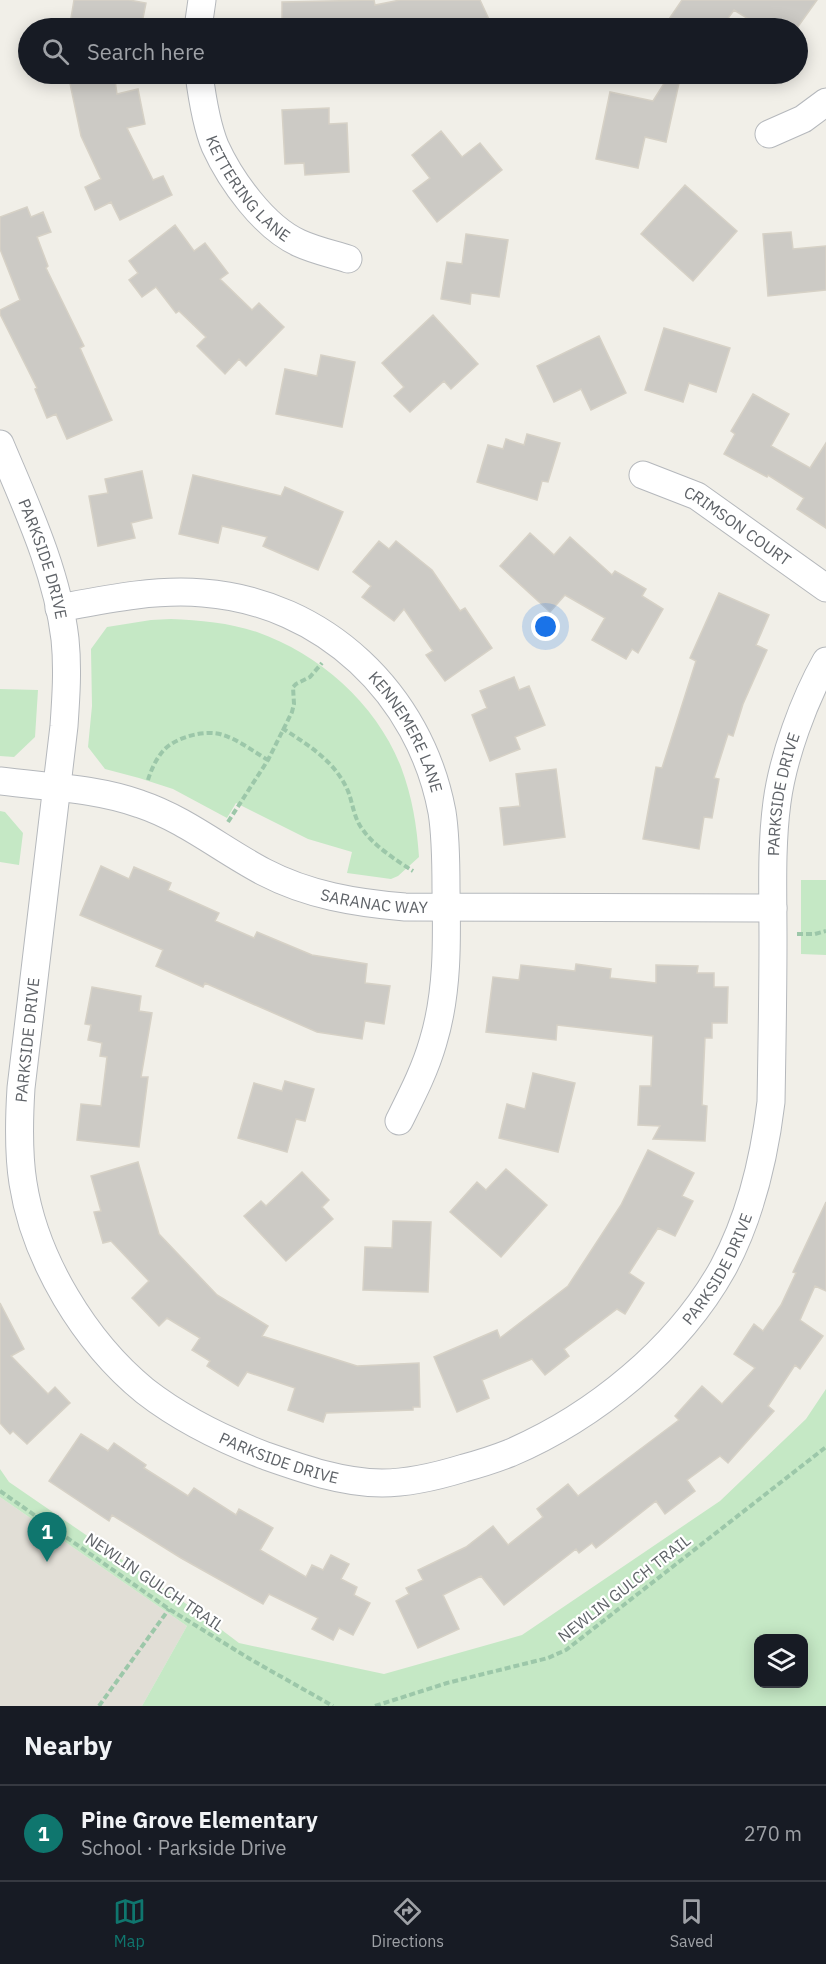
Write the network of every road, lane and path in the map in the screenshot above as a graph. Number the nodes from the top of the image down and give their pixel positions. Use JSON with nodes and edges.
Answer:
{"nodes":[{"id":1,"x":202,"y":0,"type":"edge"},
{"id":2,"x":199,"y":18,"type":"edge"},
{"id":3,"x":201,"y":84,"type":"edge"},
{"id":4,"x":826,"y":102,"type":"edge"},
{"id":5,"x":769,"y":134,"type":"dead end"},
{"id":6,"x":348,"y":259,"type":"dead end"},
{"id":7,"x":0,"y":444,"type":"edge"},
{"id":8,"x":643,"y":475,"type":"dead end"},
{"id":9,"x":826,"y":588,"type":"edge"},
{"id":10,"x":59,"y":608,"type":"junction"},
{"id":11,"x":826,"y":661,"type":"edge"},
{"id":12,"x":323,"y":663,"type":"dead end"},
{"id":13,"x":282,"y":728,"type":"junction"},
{"id":14,"x":268,"y":760,"type":"junction"},
{"id":15,"x":0,"y":782,"type":"edge"},
{"id":16,"x":147,"y":783,"type":"dead end"},
{"id":17,"x":55,"y":788,"type":"junction"},
{"id":18,"x":228,"y":822,"type":"dead end"},
{"id":19,"x":413,"y":871,"type":"dead end"},
{"id":20,"x":446,"y":906,"type":"junction"},
{"id":21,"x":773,"y":908,"type":"junction"},
{"id":22,"x":826,"y":931,"type":"edge"},
{"id":23,"x":797,"y":934,"type":"dead end"},
{"id":24,"x":399,"y":1121,"type":"dead end"},
{"id":25,"x":826,"y":1447,"type":"edge"},
{"id":26,"x":0,"y":1491,"type":"edge"},
{"id":27,"x":169,"y":1609,"type":"junction"},
{"id":28,"x":99,"y":1706,"type":"edge"},
{"id":29,"x":333,"y":1706,"type":"edge"},
{"id":30,"x":375,"y":1706,"type":"edge"}],
"edges":[{"from":1,"to":2,"type":"street"},
{"from":3,"to":6,"type":"street","name":"KETTERING LANE"},
{"from":4,"to":5,"type":"street"},
{"from":7,"to":10,"type":"street","name":"PARKSIDE DRIVE"},
{"from":8,"to":9,"type":"street","name":"CRIMSON COURT"},
{"from":10,"to":17,"type":"street","name":"PARKSIDE DRIVE"},
{"from":10,"to":20,"type":"street","name":"KENNEMERE LANE"},
{"from":11,"to":21,"type":"street","name":"PARKSIDE DRIVE"},
{"from":12,"to":13,"type":"path"},
{"from":13,"to":14,"type":"path"},
{"from":13,"to":19,"type":"path"},
{"from":14,"to":16,"type":"path"},
{"from":14,"to":18,"type":"path"},
{"from":15,"to":17,"type":"street","name":"SARANAC WAY"},
{"from":17,"to":20,"type":"street","name":"SARANAC WAY"},
{"from":17,"to":21,"type":"street","name":"PARKSIDE DRIVE"},
{"from":20,"to":21,"type":"street","name":"SARANAC WAY"},
{"from":20,"to":24,"type":"street","name":"KENNEMERE LANE"},
{"from":22,"to":23,"type":"path"},
{"from":25,"to":30,"type":"path","name":"NEWLIN GULCH TRAIL"},
{"from":26,"to":27,"type":"path","name":"NEWLIN GULCH TRAIL"},
{"from":27,"to":28,"type":"path"},
{"from":27,"to":29,"type":"path","name":"NEWLIN GULCH TRAIL"}]}
